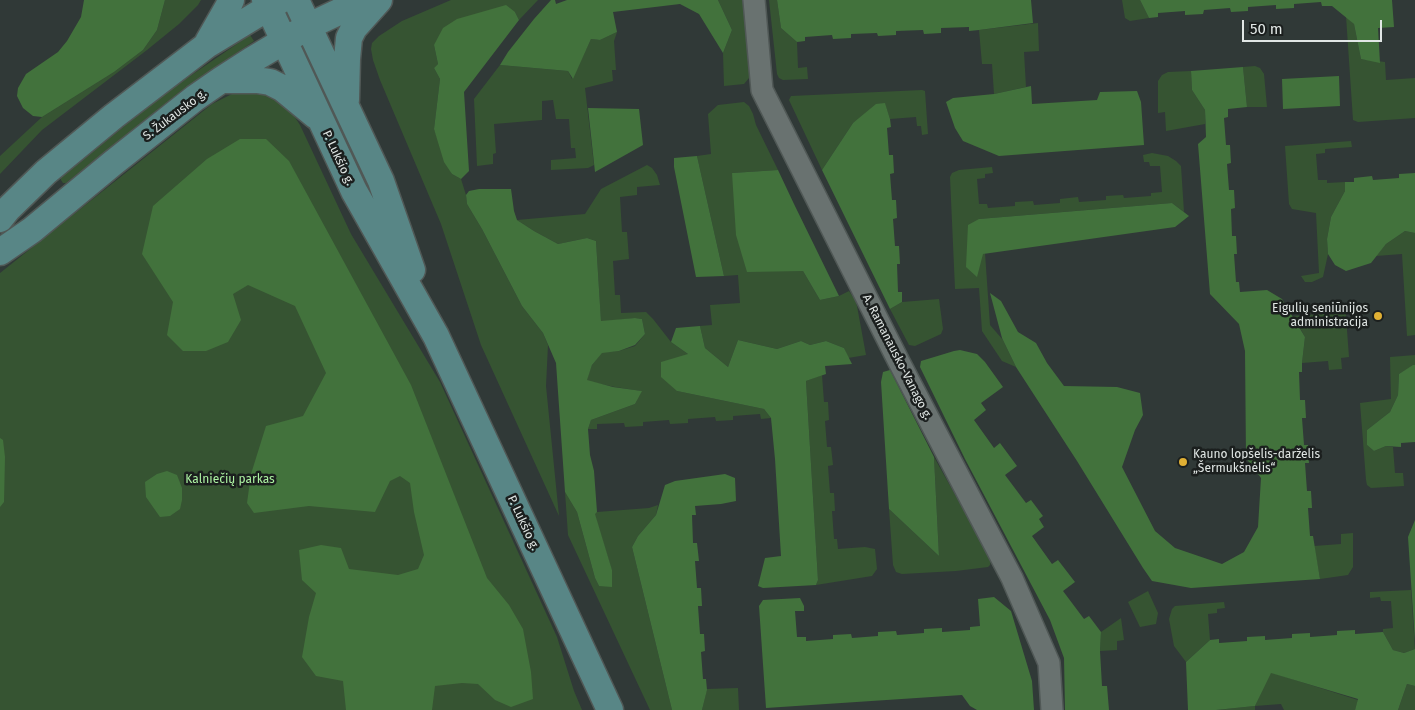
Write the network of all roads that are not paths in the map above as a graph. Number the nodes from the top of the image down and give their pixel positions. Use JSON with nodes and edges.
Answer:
{"nodes":[{"id":1,"x":231,"y":0,"type":"edge"},
{"id":2,"x":296,"y":0,"type":"edge"},
{"id":3,"x":364,"y":0,"type":"edge"},
{"id":4,"x":379,"y":0,"type":"edge"},
{"id":5,"x":754,"y":0,"type":"edge"},
{"id":6,"x":272,"y":2,"type":"edge"},
{"id":7,"x":309,"y":26,"type":"junction"},
{"id":8,"x":284,"y":40,"type":"junction"},
{"id":9,"x":207,"y":44,"type":"junction"},
{"id":10,"x":221,"y":80,"type":"junction"},
{"id":11,"x":346,"y":108,"type":"junction"},
{"id":12,"x":321,"y":120,"type":"junction"},
{"id":13,"x":0,"y":218,"type":"edge"},
{"id":14,"x":0,"y":252,"type":"edge"},
{"id":15,"x":436,"y":336,"type":"junction"},
{"id":16,"x":610,"y":710,"type":"edge"},
{"id":17,"x":1052,"y":710,"type":"edge"}],
"edges":[{"from":1,"to":9,"type":"main road"},
{"from":2,"to":7,"type":"main road","name":"P. Lukšio g."},
{"from":3,"to":7,"type":"main road","name":"S. Žukausko g."},
{"from":4,"to":11,"type":"main road"},
{"from":5,"to":17,"type":"street","name":"A. Ramanausko-Vanago g."},
{"from":6,"to":8,"type":"main road","name":"P. Lukšio g."},
{"from":6,"to":9,"type":"main road"},
{"from":7,"to":8,"type":"main road","name":"S. Žukausko g."},
{"from":7,"to":11,"type":"main road","name":"P. Lukšio g."},
{"from":8,"to":10,"type":"main road","name":"S. Žukausko g."},
{"from":8,"to":12,"type":"main road","name":"P. Lukšio g."},
{"from":9,"to":13,"type":"main road"},
{"from":10,"to":12,"type":"main road"},
{"from":10,"to":14,"type":"main road","name":"S. Žukausko g."},
{"from":11,"to":15,"type":"main road","name":"P. Lukšio g."},
{"from":12,"to":15,"type":"main road","name":"P. Lukšio g."},
{"from":15,"to":16,"type":"main road","name":"P. Lukšio g."}]}
